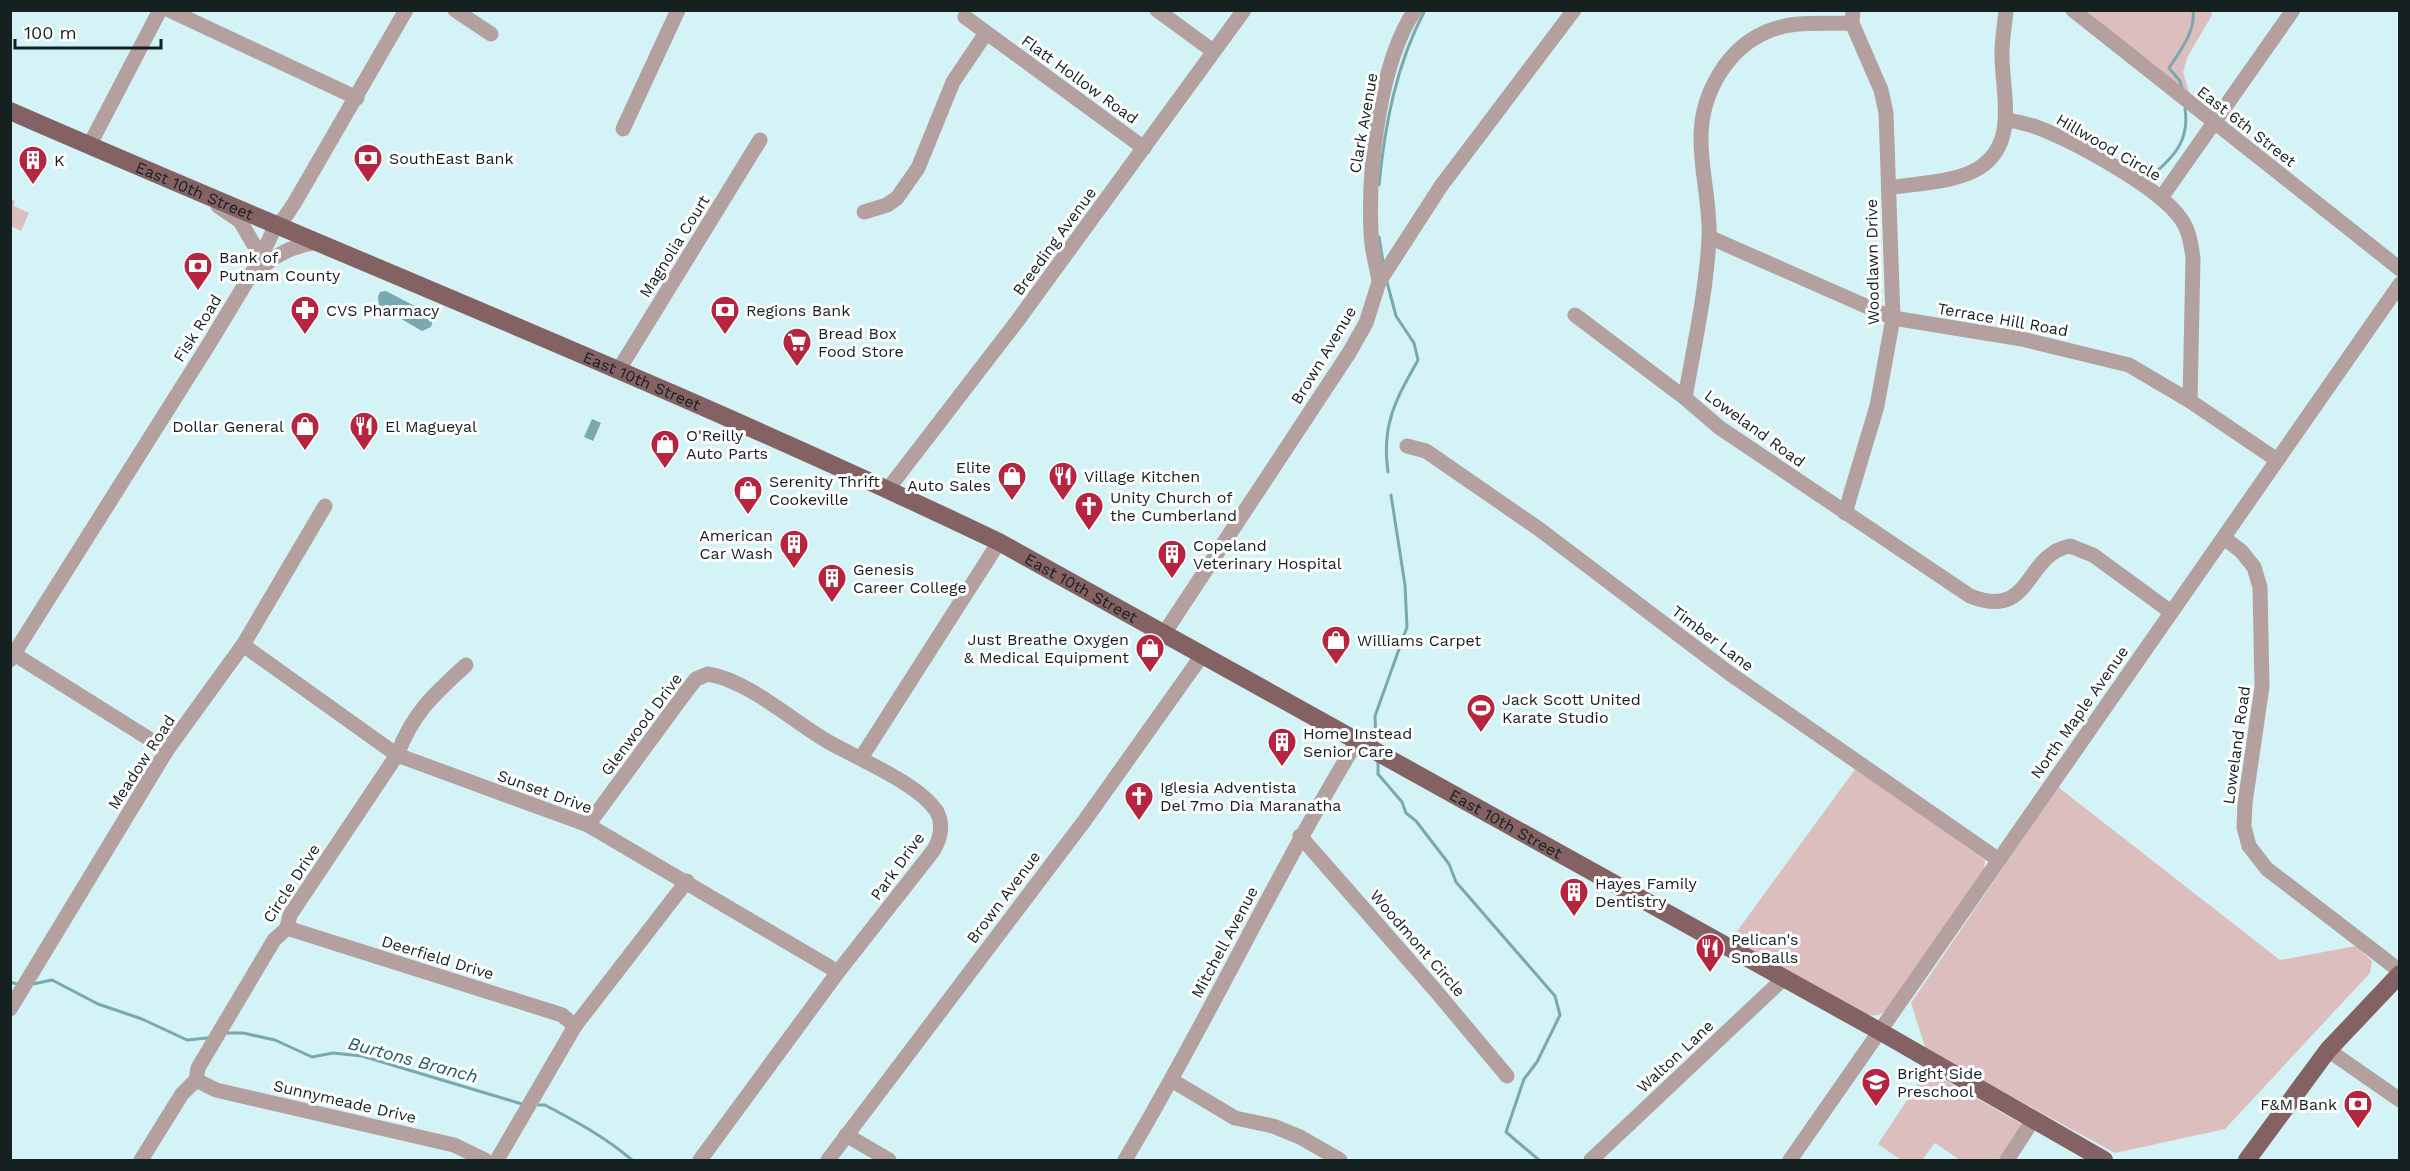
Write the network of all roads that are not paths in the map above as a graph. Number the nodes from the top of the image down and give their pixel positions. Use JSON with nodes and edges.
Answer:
{"nodes":[{"id":1,"x":160,"y":10,"type":"edge"},
{"id":2,"x":169,"y":10,"type":"edge"},
{"id":3,"x":406,"y":10,"type":"edge"},
{"id":4,"x":455,"y":10,"type":"edge"},
{"id":5,"x":678,"y":10,"type":"edge"},
{"id":6,"x":1157,"y":10,"type":"edge"},
{"id":7,"x":1244,"y":10,"type":"edge"},
{"id":8,"x":1415,"y":10,"type":"edge"},
{"id":9,"x":1574,"y":10,"type":"edge"},
{"id":10,"x":2006,"y":10,"type":"edge"},
{"id":11,"x":2073,"y":10,"type":"edge"},
{"id":12,"x":2293,"y":10,"type":"edge"},
{"id":13,"x":965,"y":17,"type":"dead end"},
{"id":14,"x":1853,"y":17,"type":"edge"},
{"id":15,"x":986,"y":33,"type":"junction"},
{"id":16,"x":491,"y":34,"type":"dead end"},
{"id":17,"x":1213,"y":51,"type":"junction"},
{"id":18,"x":357,"y":98,"type":"junction"},
{"id":19,"x":10,"y":111,"type":"edge"},
{"id":20,"x":2007,"y":120,"type":"junction"},
{"id":21,"x":2214,"y":123,"type":"junction"},
{"id":22,"x":623,"y":129,"type":"dead end"},
{"id":23,"x":760,"y":140,"type":"dead end"},
{"id":24,"x":90,"y":146,"type":"junction"},
{"id":25,"x":1144,"y":148,"type":"junction"},
{"id":26,"x":1890,"y":188,"type":"junction"},
{"id":27,"x":199,"y":192,"type":"junction"},
{"id":28,"x":2161,"y":198,"type":"junction"},
{"id":29,"x":864,"y":212,"type":"dead end"},
{"id":30,"x":276,"y":225,"type":"junction"},
{"id":31,"x":1709,"y":237,"type":"junction"},
{"id":32,"x":317,"y":242,"type":"junction"},
{"id":33,"x":261,"y":257,"type":"junction"},
{"id":34,"x":2400,"y":269,"type":"edge"},
{"id":35,"x":1379,"y":282,"type":"junction"},
{"id":36,"x":246,"y":283,"type":"junction"},
{"id":37,"x":2400,"y":284,"type":"edge"},
{"id":38,"x":1575,"y":315,"type":"dead end"},
{"id":39,"x":1893,"y":318,"type":"junction"},
{"id":40,"x":618,"y":371,"type":"junction"},
{"id":41,"x":1685,"y":398,"type":"junction"},
{"id":42,"x":2190,"y":401,"type":"junction"},
{"id":43,"x":1407,"y":446,"type":"dead end"},
{"id":44,"x":2277,"y":460,"type":"junction"},
{"id":45,"x":888,"y":489,"type":"junction"},
{"id":46,"x":325,"y":506,"type":"dead end"},
{"id":47,"x":1845,"y":513,"type":"junction"},
{"id":48,"x":2224,"y":538,"type":"junction"},
{"id":49,"x":999,"y":542,"type":"junction"},
{"id":50,"x":2171,"y":612,"type":"junction"},
{"id":51,"x":1165,"y":632,"type":"junction"},
{"id":52,"x":243,"y":645,"type":"junction"},
{"id":53,"x":1203,"y":654,"type":"junction"},
{"id":54,"x":12,"y":657,"type":"edge"},
{"id":55,"x":466,"y":665,"type":"dead end"},
{"id":56,"x":1357,"y":741,"type":"junction"},
{"id":57,"x":167,"y":750,"type":"junction"},
{"id":58,"x":397,"y":755,"type":"junction"},
{"id":59,"x":861,"y":758,"type":"junction"},
{"id":60,"x":588,"y":825,"type":"junction"},
{"id":61,"x":1300,"y":836,"type":"junction"},
{"id":62,"x":1999,"y":860,"type":"junction"},
{"id":63,"x":687,"y":881,"type":"junction"},
{"id":64,"x":287,"y":928,"type":"junction"},
{"id":65,"x":838,"y":972,"type":"junction"},
{"id":66,"x":2400,"y":973,"type":"edge"},
{"id":67,"x":1783,"y":978,"type":"junction"},
{"id":68,"x":10,"y":1009,"type":"edge"},
{"id":69,"x":575,"y":1026,"type":"junction"},
{"id":70,"x":1881,"y":1032,"type":"junction"},
{"id":71,"x":2328,"y":1050,"type":"junction"},
{"id":72,"x":1507,"y":1076,"type":"dead end"},
{"id":73,"x":196,"y":1080,"type":"junction"},
{"id":74,"x":1173,"y":1081,"type":"junction"},
{"id":75,"x":2400,"y":1100,"type":"edge"},
{"id":76,"x":2033,"y":1120,"type":"junction"},
{"id":77,"x":846,"y":1135,"type":"junction"},
{"id":78,"x":2246,"y":1158,"type":"edge"},
{"id":79,"x":141,"y":1161,"type":"edge"},
{"id":80,"x":485,"y":1161,"type":"edge"},
{"id":81,"x":497,"y":1161,"type":"edge"},
{"id":82,"x":700,"y":1161,"type":"edge"},
{"id":83,"x":828,"y":1161,"type":"edge"},
{"id":84,"x":889,"y":1161,"type":"edge"},
{"id":85,"x":1125,"y":1161,"type":"edge"},
{"id":86,"x":1340,"y":1161,"type":"edge"},
{"id":87,"x":1591,"y":1161,"type":"edge"},
{"id":88,"x":1790,"y":1161,"type":"edge"},
{"id":89,"x":2007,"y":1161,"type":"edge"},
{"id":90,"x":2104,"y":1161,"type":"edge"}],
"edges":[{"from":1,"to":24,"type":"street"},
{"from":2,"to":18,"type":"street"},
{"from":3,"to":18,"type":"street","name":"Fisk Road"},
{"from":4,"to":16,"type":"street"},
{"from":5,"to":22,"type":"street"},
{"from":6,"to":17,"type":"street"},
{"from":7,"to":17,"type":"street","name":"Breeding Avenue"},
{"from":8,"to":35,"type":"street","name":"Clark Avenue"},
{"from":9,"to":35,"type":"street","name":"Brown Avenue"},
{"from":10,"to":20,"type":"street"},
{"from":11,"to":21,"type":"street","name":"East 6th Street"},
{"from":12,"to":21,"type":"street"},
{"from":13,"to":15,"type":"street","name":"Flatt Hollow Road"},
{"from":14,"to":26,"type":"street","name":"Woodlawn Drive"},
{"from":14,"to":31,"type":"street","name":"Loweland Road"},
{"from":15,"to":25,"type":"street","name":"Flatt Hollow Road"},
{"from":15,"to":29,"type":"street"},
{"from":17,"to":25,"type":"street","name":"Breeding Avenue"},
{"from":18,"to":30,"type":"street","name":"Fisk Road"},
{"from":19,"to":24,"type":"main road","name":"East 10th Street"},
{"from":20,"to":26,"type":"street"},
{"from":20,"to":28,"type":"street","name":"Hillwood Circle"},
{"from":21,"to":28,"type":"street"},
{"from":21,"to":34,"type":"street","name":"East 6th Street"},
{"from":23,"to":40,"type":"street","name":"Magnolia Court"},
{"from":24,"to":27,"type":"main road","name":"East 10th Street"},
{"from":25,"to":45,"type":"street","name":"Breeding Avenue"},
{"from":26,"to":39,"type":"street","name":"Woodlawn Drive"},
{"from":27,"to":30,"type":"main road","name":"East 10th Street"},
{"from":27,"to":33,"type":"street"},
{"from":28,"to":42,"type":"street","name":"Hillwood Circle"},
{"from":30,"to":32,"type":"main road","name":"East 10th Street"},
{"from":30,"to":33,"type":"street","name":"Fisk Road"},
{"from":31,"to":39,"type":"street","name":"Terrace Hill Road"},
{"from":31,"to":41,"type":"street","name":"Loweland Road"},
{"from":32,"to":36,"type":"street"},
{"from":32,"to":40,"type":"main road","name":"East 10th Street"},
{"from":33,"to":36,"type":"street","name":"Fisk Road"},
{"from":35,"to":51,"type":"street","name":"Brown Avenue"},
{"from":36,"to":54,"type":"street","name":"Fisk Road"},
{"from":37,"to":44,"type":"street","name":"North Maple Avenue"},
{"from":38,"to":41,"type":"street"},
{"from":39,"to":42,"type":"street","name":"Terrace Hill Road"},
{"from":39,"to":47,"type":"street","name":"Woodlawn Drive"},
{"from":40,"to":45,"type":"main road","name":"East 10th Street"},
{"from":41,"to":47,"type":"street","name":"Loweland Road"},
{"from":42,"to":44,"type":"street","name":"Terrace Hill Road"},
{"from":43,"to":62,"type":"street","name":"Timber Lane"},
{"from":44,"to":48,"type":"street","name":"North Maple Avenue"},
{"from":45,"to":49,"type":"main road","name":"East 10th Street"},
{"from":46,"to":52,"type":"street","name":"Meadow Road"},
{"from":47,"to":50,"type":"street","name":"Loweland Road"},
{"from":48,"to":50,"type":"street","name":"North Maple Avenue"},
{"from":48,"to":66,"type":"street","name":"Loweland Road"},
{"from":49,"to":51,"type":"main road","name":"East 10th Street"},
{"from":49,"to":59,"type":"street"},
{"from":50,"to":62,"type":"street","name":"North Maple Avenue"},
{"from":51,"to":53,"type":"main road","name":"East 10th Street"},
{"from":52,"to":57,"type":"street","name":"Meadow Road"},
{"from":52,"to":58,"type":"street","name":"Sunset Drive"},
{"from":53,"to":56,"type":"main road","name":"East 10th Street"},
{"from":53,"to":77,"type":"street","name":"Brown Avenue"},
{"from":54,"to":57,"type":"street"},
{"from":55,"to":58,"type":"street","name":"Circle Drive"},
{"from":56,"to":61,"type":"street","name":"Mitchell Avenue"},
{"from":56,"to":67,"type":"main road","name":"East 10th Street"},
{"from":57,"to":68,"type":"street","name":"Meadow Road"},
{"from":58,"to":60,"type":"street","name":"Sunset Drive"},
{"from":58,"to":64,"type":"street","name":"Circle Drive"},
{"from":59,"to":60,"type":"street","name":"Glenwood Drive"},
{"from":59,"to":65,"type":"street","name":"Park Drive"},
{"from":60,"to":63,"type":"street","name":"Sunset Drive"},
{"from":61,"to":72,"type":"street","name":"Woodmont Circle"},
{"from":61,"to":74,"type":"street","name":"Mitchell Avenue"},
{"from":62,"to":70,"type":"street","name":"North Maple Avenue"},
{"from":63,"to":65,"type":"street","name":"Sunset Drive"},
{"from":63,"to":69,"type":"street"},
{"from":64,"to":69,"type":"street","name":"Deerfield Drive"},
{"from":64,"to":73,"type":"street","name":"Circle Drive"},
{"from":65,"to":82,"type":"street","name":"Park Drive"},
{"from":66,"to":71,"type":"main road"},
{"from":67,"to":70,"type":"main road","name":"East 10th Street"},
{"from":67,"to":87,"type":"street","name":"Walton Lane"},
{"from":69,"to":81,"type":"street"},
{"from":70,"to":76,"type":"main road","name":"East 10th Street"},
{"from":70,"to":88,"type":"street","name":"North Maple Avenue"},
{"from":71,"to":75,"type":"street"},
{"from":71,"to":78,"type":"main road"},
{"from":73,"to":79,"type":"street","name":"Circle Drive"},
{"from":73,"to":80,"type":"street","name":"Sunnymeade Drive"},
{"from":74,"to":85,"type":"street","name":"Mitchell Avenue"},
{"from":74,"to":86,"type":"street"},
{"from":76,"to":89,"type":"street"},
{"from":76,"to":90,"type":"main road","name":"East 10th Street"},
{"from":77,"to":83,"type":"street","name":"Brown Avenue"},
{"from":77,"to":84,"type":"street"}]}
